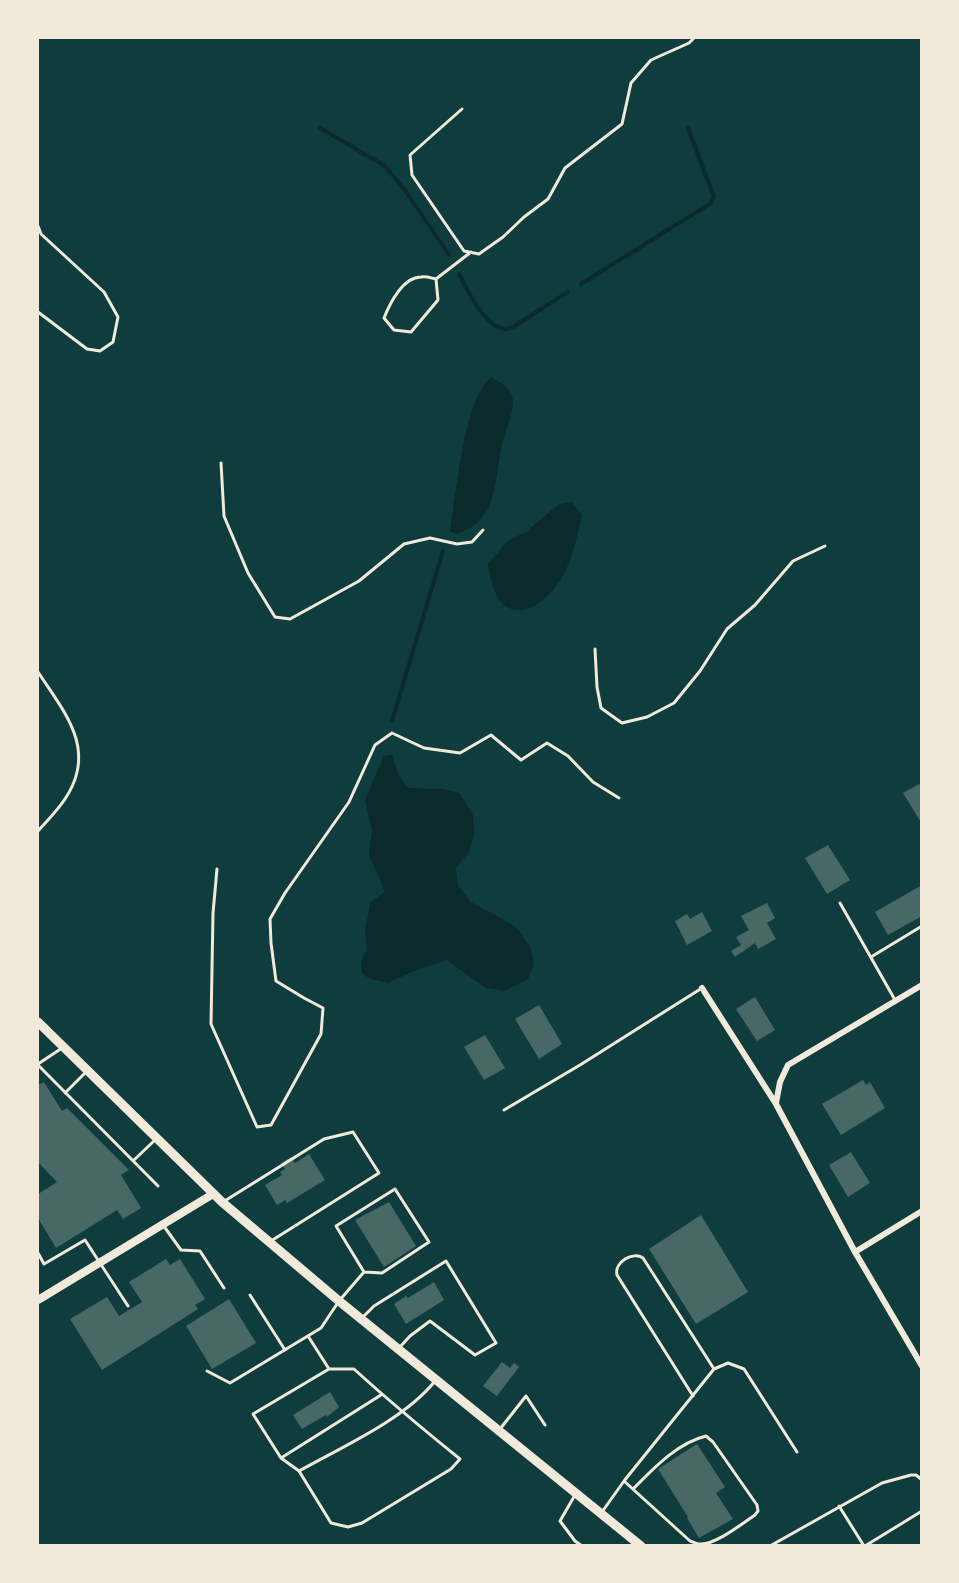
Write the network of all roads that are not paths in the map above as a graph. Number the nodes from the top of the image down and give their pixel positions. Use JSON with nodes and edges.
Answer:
{"nodes":[{"id":1,"x":694,"y":38,"type":"edge"},
{"id":2,"x":462,"y":109,"type":"dead end"},
{"id":3,"x":38,"y":226,"type":"edge"},
{"id":4,"x":471,"y":252,"type":"junction"},
{"id":5,"x":436,"y":279,"type":"junction"},
{"id":6,"x":38,"y":312,"type":"edge"},
{"id":7,"x":221,"y":464,"type":"dead end"},
{"id":8,"x":483,"y":530,"type":"dead end"},
{"id":9,"x":825,"y":546,"type":"dead end"},
{"id":10,"x":595,"y":649,"type":"dead end"},
{"id":11,"x":38,"y":672,"type":"edge"},
{"id":12,"x":619,"y":798,"type":"dead end"},
{"id":13,"x":38,"y":831,"type":"edge"},
{"id":14,"x":218,"y":869,"type":"dead end"},
{"id":15,"x":840,"y":903,"type":"dead end"},
{"id":16,"x":921,"y":926,"type":"edge"},
{"id":17,"x":871,"y":957,"type":"junction"},
{"id":18,"x":921,"y":985,"type":"edge"},
{"id":19,"x":702,"y":988,"type":"joint"},
{"id":20,"x":895,"y":1000,"type":"junction"},
{"id":21,"x":38,"y":1022,"type":"edge"},
{"id":22,"x":64,"y":1047,"type":"junction"},
{"id":23,"x":38,"y":1065,"type":"edge"},
{"id":24,"x":88,"y":1071,"type":"junction"},
{"id":25,"x":65,"y":1093,"type":"junction"},
{"id":26,"x":776,"y":1104,"type":"junction"},
{"id":27,"x":504,"y":1110,"type":"dead end"},
{"id":28,"x":156,"y":1139,"type":"junction"},
{"id":29,"x":133,"y":1161,"type":"junction"},
{"id":30,"x":158,"y":1186,"type":"dead end"},
{"id":31,"x":213,"y":1194,"type":"junction"},
{"id":32,"x":222,"y":1202,"type":"junction"},
{"id":33,"x":921,"y":1211,"type":"edge"},
{"id":34,"x":163,"y":1225,"type":"junction"},
{"id":35,"x":269,"y":1242,"type":"junction"},
{"id":36,"x":855,"y":1252,"type":"junction"},
{"id":37,"x":38,"y":1253,"type":"edge"},
{"id":38,"x":100,"y":1263,"type":"junction"},
{"id":39,"x":364,"y":1272,"type":"junction"},
{"id":40,"x":224,"y":1288,"type":"dead end"},
{"id":41,"x":250,"y":1294,"type":"dead end"},
{"id":42,"x":38,"y":1300,"type":"edge"},
{"id":43,"x":339,"y":1301,"type":"junction"},
{"id":44,"x":128,"y":1306,"type":"dead end"},
{"id":45,"x":362,"y":1319,"type":"junction"},
{"id":46,"x":308,"y":1336,"type":"junction"},
{"id":47,"x":398,"y":1349,"type":"junction"},
{"id":48,"x":285,"y":1350,"type":"junction"},
{"id":49,"x":921,"y":1366,"type":"edge"},
{"id":50,"x":328,"y":1369,"type":"junction"},
{"id":51,"x":714,"y":1370,"type":"junction"},
{"id":52,"x":207,"y":1371,"type":"dead end"},
{"id":53,"x":436,"y":1380,"type":"junction"},
{"id":54,"x":381,"y":1395,"type":"junction"},
{"id":55,"x":693,"y":1396,"type":"junction"},
{"id":56,"x":402,"y":1412,"type":"junction"},
{"id":57,"x":545,"y":1425,"type":"dead end"},
{"id":58,"x":498,"y":1430,"type":"junction"},
{"id":59,"x":797,"y":1452,"type":"dead end"},
{"id":60,"x":281,"y":1458,"type":"junction"},
{"id":61,"x":299,"y":1471,"type":"junction"},
{"id":62,"x":921,"y":1480,"type":"edge"},
{"id":63,"x":624,"y":1481,"type":"junction"},
{"id":64,"x":633,"y":1489,"type":"junction"},
{"id":65,"x":576,"y":1494,"type":"junction"},
{"id":66,"x":839,"y":1506,"type":"junction"},
{"id":67,"x":921,"y":1511,"type":"edge"},
{"id":68,"x":601,"y":1514,"type":"junction"},
{"id":69,"x":690,"y":1541,"type":"junction"},
{"id":70,"x":582,"y":1545,"type":"edge"},
{"id":71,"x":641,"y":1545,"type":"edge"},
{"id":72,"x":687,"y":1545,"type":"edge"},
{"id":73,"x":770,"y":1545,"type":"edge"},
{"id":74,"x":865,"y":1545,"type":"edge"}],
"edges":[{"from":1,"to":4,"type":"lane"},
{"from":2,"to":4,"type":"lane"},
{"from":3,"to":6,"type":"lane"},
{"from":4,"to":5,"type":"lane"},
{"from":5,"to":5,"type":"lane"},
{"from":7,"to":8,"type":"lane"},
{"from":9,"to":10,"type":"lane"},
{"from":11,"to":13,"type":"lane"},
{"from":12,"to":14,"type":"lane"},
{"from":15,"to":17,"type":"lane"},
{"from":16,"to":17,"type":"lane"},
{"from":17,"to":20,"type":"lane"},
{"from":18,"to":20,"type":"street"},
{"from":19,"to":26,"type":"street"},
{"from":19,"to":27,"type":"lane"},
{"from":20,"to":26,"type":"street"},
{"from":21,"to":22,"type":"main road"},
{"from":22,"to":23,"type":"lane"},
{"from":22,"to":24,"type":"main road"},
{"from":23,"to":25,"type":"lane"},
{"from":24,"to":25,"type":"lane"},
{"from":24,"to":28,"type":"main road"},
{"from":25,"to":29,"type":"lane"},
{"from":26,"to":36,"type":"street"},
{"from":28,"to":29,"type":"lane"},
{"from":28,"to":31,"type":"main road"},
{"from":29,"to":30,"type":"lane"},
{"from":31,"to":32,"type":"main road"},
{"from":31,"to":34,"type":"street"},
{"from":32,"to":35,"type":"main road"},
{"from":32,"to":35,"type":"lane"},
{"from":33,"to":36,"type":"street"},
{"from":34,"to":38,"type":"street"},
{"from":34,"to":40,"type":"lane"},
{"from":35,"to":43,"type":"main road"},
{"from":36,"to":49,"type":"street"},
{"from":37,"to":38,"type":"lane"},
{"from":38,"to":42,"type":"street"},
{"from":38,"to":44,"type":"lane"},
{"from":39,"to":39,"type":"lane"},
{"from":39,"to":43,"type":"lane"},
{"from":41,"to":48,"type":"lane"},
{"from":43,"to":45,"type":"main road"},
{"from":43,"to":46,"type":"lane"},
{"from":45,"to":47,"type":"main road"},
{"from":45,"to":47,"type":"lane"},
{"from":46,"to":48,"type":"lane"},
{"from":46,"to":50,"type":"lane"},
{"from":47,"to":53,"type":"main road"},
{"from":48,"to":52,"type":"lane"},
{"from":50,"to":54,"type":"lane"},
{"from":50,"to":60,"type":"lane"},
{"from":51,"to":55,"type":"lane"},
{"from":51,"to":55,"type":"lane"},
{"from":51,"to":59,"type":"lane"},
{"from":53,"to":56,"type":"lane"},
{"from":53,"to":58,"type":"main road"},
{"from":54,"to":56,"type":"lane"},
{"from":54,"to":60,"type":"lane"},
{"from":55,"to":63,"type":"lane"},
{"from":56,"to":61,"type":"lane"},
{"from":56,"to":61,"type":"lane"},
{"from":57,"to":58,"type":"lane"},
{"from":58,"to":65,"type":"main road"},
{"from":60,"to":61,"type":"lane"},
{"from":62,"to":66,"type":"lane"},
{"from":63,"to":64,"type":"lane"},
{"from":63,"to":68,"type":"lane"},
{"from":64,"to":69,"type":"lane"},
{"from":64,"to":69,"type":"lane"},
{"from":65,"to":68,"type":"main road"},
{"from":65,"to":70,"type":"lane"},
{"from":66,"to":73,"type":"lane"},
{"from":66,"to":74,"type":"lane"},
{"from":67,"to":74,"type":"lane"},
{"from":68,"to":71,"type":"main road"},
{"from":69,"to":72,"type":"lane"}]}
